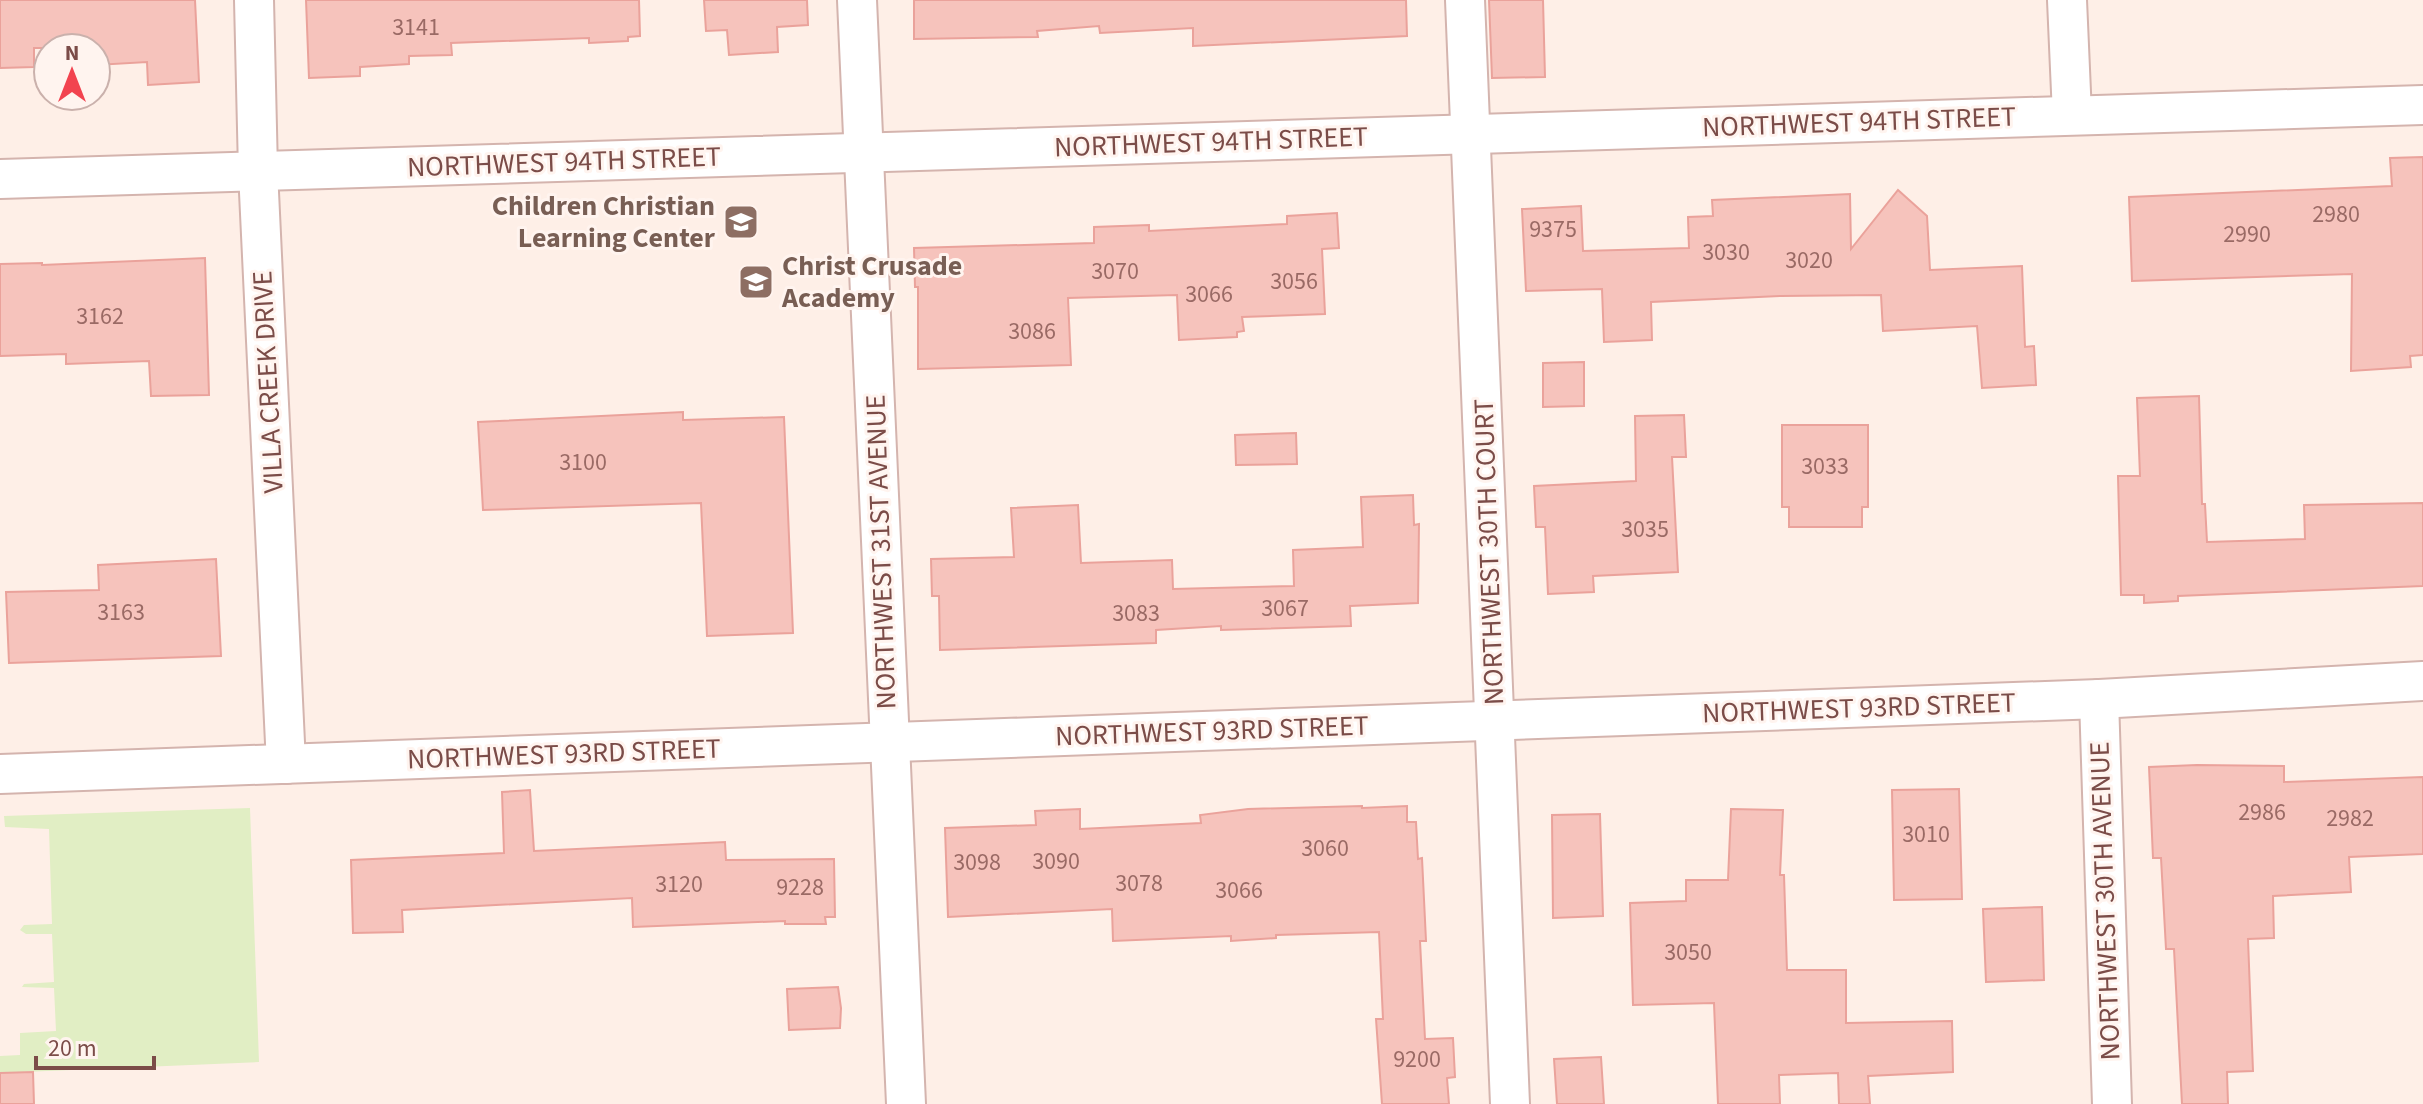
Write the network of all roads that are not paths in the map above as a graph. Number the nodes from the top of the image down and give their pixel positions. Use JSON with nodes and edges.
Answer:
{"nodes":[{"id":1,"x":254,"y":0,"type":"edge"},
{"id":2,"x":857,"y":0,"type":"edge"},
{"id":3,"x":1465,"y":0,"type":"edge"},
{"id":4,"x":2067,"y":0,"type":"edge"},
{"id":5,"x":2423,"y":105,"type":"edge"},
{"id":6,"x":2072,"y":115,"type":"junction"},
{"id":7,"x":1471,"y":133,"type":"junction"},
{"id":8,"x":864,"y":152,"type":"junction"},
{"id":9,"x":258,"y":171,"type":"junction"},
{"id":10,"x":0,"y":179,"type":"edge"},
{"id":11,"x":2423,"y":681,"type":"edge"},
{"id":12,"x":2099,"y":699,"type":"junction"},
{"id":13,"x":1496,"y":721,"type":"junction"},
{"id":14,"x":889,"y":742,"type":"junction"},
{"id":15,"x":286,"y":764,"type":"junction"},
{"id":16,"x":0,"y":774,"type":"edge"},
{"id":17,"x":906,"y":1104,"type":"edge"},
{"id":18,"x":1510,"y":1104,"type":"edge"},
{"id":19,"x":2112,"y":1104,"type":"edge"}],
"edges":[{"from":1,"to":9,"type":"street","name":"VILLA CREEK DRIVE"},
{"from":2,"to":8,"type":"street","name":"NORTHWEST 31ST AVENUE"},
{"from":3,"to":7,"type":"street","name":"NORTHWEST 30TH COURT"},
{"from":4,"to":6,"type":"street"},
{"from":5,"to":6,"type":"street","name":"NORTHWEST 94TH STREET"},
{"from":6,"to":7,"type":"street","name":"NORTHWEST 94TH STREET"},
{"from":7,"to":8,"type":"street","name":"NORTHWEST 94TH STREET"},
{"from":7,"to":13,"type":"street","name":"NORTHWEST 30TH COURT"},
{"from":8,"to":9,"type":"street","name":"NORTHWEST 94TH STREET"},
{"from":8,"to":14,"type":"street","name":"NORTHWEST 31ST AVENUE"},
{"from":9,"to":10,"type":"street","name":"NORTHWEST 94TH STREET"},
{"from":9,"to":15,"type":"street","name":"VILLA CREEK DRIVE"},
{"from":11,"to":12,"type":"street","name":"NORTHWEST 93RD STREET"},
{"from":12,"to":13,"type":"street","name":"NORTHWEST 93RD STREET"},
{"from":12,"to":19,"type":"street","name":"NORTHWEST 30TH AVENUE"},
{"from":13,"to":14,"type":"street","name":"NORTHWEST 93RD STREET"},
{"from":13,"to":18,"type":"street","name":"NORTHWEST 30TH COURT"},
{"from":14,"to":15,"type":"street","name":"NORTHWEST 93RD STREET"},
{"from":14,"to":17,"type":"street","name":"NORTHWEST 31ST AVENUE"},
{"from":15,"to":16,"type":"street","name":"NORTHWEST 93RD STREET"}]}
